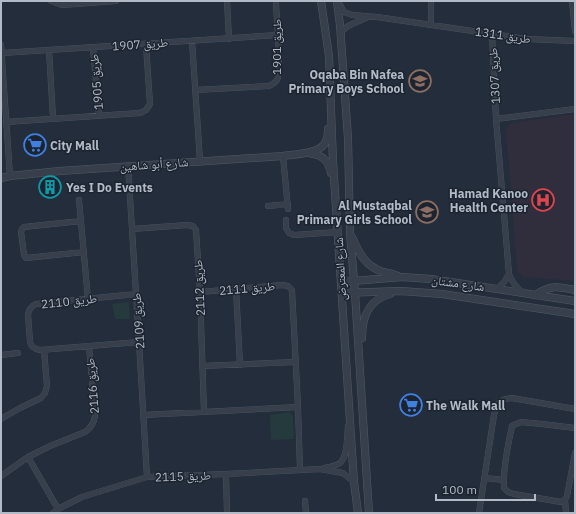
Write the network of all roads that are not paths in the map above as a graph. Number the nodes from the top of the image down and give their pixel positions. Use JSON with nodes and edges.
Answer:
{"nodes":[{"id":1,"x":52,"y":1,"type":"edge"},
{"id":2,"x":116,"y":1,"type":"edge"},
{"id":3,"x":227,"y":1,"type":"edge"},
{"id":4,"x":276,"y":1,"type":"edge"},
{"id":5,"x":321,"y":1,"type":"edge"},
{"id":6,"x":338,"y":1,"type":"edge"},
{"id":7,"x":431,"y":1,"type":"edge"},
{"id":8,"x":572,"y":1,"type":"edge"},
{"id":9,"x":369,"y":17,"type":"junction"},
{"id":10,"x":432,"y":25,"type":"junction"},
{"id":11,"x":575,"y":31,"type":"edge"},
{"id":12,"x":340,"y":32,"type":"junction"},
{"id":13,"x":492,"y":33,"type":"junction"},
{"id":14,"x":278,"y":35,"type":"junction"},
{"id":15,"x":229,"y":39,"type":"junction"},
{"id":16,"x":192,"y":41,"type":"junction"},
{"id":17,"x":575,"y":41,"type":"edge"},
{"id":18,"x":1,"y":45,"type":"edge"},
{"id":19,"x":146,"y":45,"type":"junction"},
{"id":20,"x":93,"y":47,"type":"junction"},
{"id":21,"x":49,"y":50,"type":"junction"},
{"id":22,"x":2,"y":53,"type":"edge"},
{"id":23,"x":195,"y":90,"type":"junction"},
{"id":24,"x":330,"y":90,"type":"junction"},
{"id":25,"x":575,"y":109,"type":"edge"},
{"id":26,"x":99,"y":116,"type":"junction"},
{"id":27,"x":53,"y":118,"type":"junction"},
{"id":28,"x":496,"y":119,"type":"junction"},
{"id":29,"x":6,"y":122,"type":"junction"},
{"id":30,"x":308,"y":153,"type":"junction"},
{"id":31,"x":283,"y":156,"type":"junction"},
{"id":32,"x":200,"y":161,"type":"junction"},
{"id":33,"x":128,"y":166,"type":"junction"},
{"id":34,"x":10,"y":176,"type":"junction"},
{"id":35,"x":1,"y":178,"type":"edge"},
{"id":36,"x":336,"y":197,"type":"junction"},
{"id":37,"x":79,"y":200,"type":"dead end"},
{"id":38,"x":268,"y":206,"type":"dead end"},
{"id":39,"x":286,"y":220,"type":"dead end"},
{"id":40,"x":81,"y":221,"type":"junction"},
{"id":41,"x":132,"y":229,"type":"junction"},
{"id":42,"x":338,"y":232,"type":"junction"},
{"id":43,"x":350,"y":233,"type":"junction"},
{"id":44,"x":84,"y":252,"type":"junction"},
{"id":45,"x":509,"y":274,"type":"junction"},
{"id":46,"x":402,"y":277,"type":"junction"},
{"id":47,"x":354,"y":281,"type":"junction"},
{"id":48,"x":341,"y":282,"type":"junction"},
{"id":49,"x":497,"y":288,"type":"junction"},
{"id":50,"x":236,"y":289,"type":"junction"},
{"id":51,"x":575,"y":290,"type":"edge"},
{"id":52,"x":401,"y":291,"type":"junction"},
{"id":53,"x":200,"y":292,"type":"junction"},
{"id":54,"x":342,"y":293,"type":"junction"},
{"id":55,"x":355,"y":293,"type":"junction"},
{"id":56,"x":524,"y":293,"type":"junction"},
{"id":57,"x":136,"y":294,"type":"junction"},
{"id":58,"x":535,"y":295,"type":"junction"},
{"id":59,"x":88,"y":299,"type":"junction"},
{"id":60,"x":575,"y":301,"type":"edge"},
{"id":61,"x":575,"y":314,"type":"edge"},
{"id":62,"x":139,"y":342,"type":"junction"},
{"id":63,"x":89,"y":346,"type":"junction"},
{"id":64,"x":44,"y":350,"type":"junction"},
{"id":65,"x":18,"y":353,"type":"dead end"},
{"id":66,"x":1,"y":355,"type":"edge"},
{"id":67,"x":295,"y":362,"type":"junction"},
{"id":68,"x":240,"y":365,"type":"junction"},
{"id":69,"x":202,"y":366,"type":"junction"},
{"id":70,"x":359,"y":368,"type":"junction"},
{"id":71,"x":298,"y":407,"type":"junction"},
{"id":72,"x":575,"y":409,"type":"edge"},
{"id":73,"x":204,"y":412,"type":"junction"},
{"id":74,"x":143,"y":415,"type":"junction"},
{"id":75,"x":349,"y":415,"type":"junction"},
{"id":76,"x":1,"y":419,"type":"edge"},
{"id":77,"x":575,"y":428,"type":"edge"},
{"id":78,"x":575,"y":454,"type":"edge"},
{"id":79,"x":28,"y":457,"type":"junction"},
{"id":80,"x":320,"y":469,"type":"junction"},
{"id":81,"x":300,"y":470,"type":"junction"},
{"id":82,"x":226,"y":474,"type":"junction"},
{"id":83,"x":1,"y":476,"type":"edge"},
{"id":84,"x":146,"y":477,"type":"junction"},
{"id":85,"x":484,"y":478,"type":"junction"},
{"id":86,"x":504,"y":480,"type":"junction"},
{"id":87,"x":354,"y":482,"type":"junction"},
{"id":88,"x":565,"y":500,"type":"junction"},
{"id":89,"x":306,"y":501,"type":"dead end"},
{"id":90,"x":58,"y":509,"type":"junction"},
{"id":91,"x":52,"y":513,"type":"edge"},
{"id":92,"x":228,"y":513,"type":"edge"},
{"id":93,"x":306,"y":513,"type":"edge"},
{"id":94,"x":358,"y":513,"type":"edge"},
{"id":95,"x":369,"y":513,"type":"edge"},
{"id":96,"x":479,"y":513,"type":"edge"},
{"id":97,"x":566,"y":513,"type":"edge"}],
"edges":[{"from":1,"to":2,"type":"street"},
{"from":3,"to":15,"type":"street"},
{"from":4,"to":14,"type":"street","name":"طريق 1901"},
{"from":5,"to":24,"type":"street","name":"شارع المعترض"},
{"from":6,"to":9,"type":"street","name":"طريق 1311"},
{"from":6,"to":12,"type":"street","name":"شارع المعترض"},
{"from":7,"to":10,"type":"street"},
{"from":8,"to":11,"type":"street"},
{"from":9,"to":10,"type":"street","name":"طريق 1311"},
{"from":9,"to":12,"type":"street"},
{"from":10,"to":13,"type":"street","name":"طريق 1311"},
{"from":12,"to":43,"type":"street","name":"شارع المعترض"},
{"from":13,"to":17,"type":"street","name":"طريق 1311"},
{"from":13,"to":28,"type":"street","name":"طريق 1307"},
{"from":14,"to":15,"type":"street","name":"طريق 1907"},
{"from":14,"to":23,"type":"street","name":"طريق 1901"},
{"from":15,"to":16,"type":"street","name":"طريق 1907"},
{"from":16,"to":19,"type":"street","name":"طريق 1907"},
{"from":16,"to":23,"type":"street"},
{"from":18,"to":22,"type":"street"},
{"from":19,"to":20,"type":"street","name":"طريق 1907"},
{"from":19,"to":26,"type":"street","name":"طريق 1905"},
{"from":20,"to":21,"type":"street","name":"طريق 1907"},
{"from":20,"to":26,"type":"street","name":"طريق 1905"},
{"from":21,"to":22,"type":"street","name":"طريق 1907"},
{"from":21,"to":27,"type":"street"},
{"from":22,"to":29,"type":"street"},
{"from":23,"to":32,"type":"street"},
{"from":24,"to":30,"type":"street","name":"شارع أبو شاهين"},
{"from":24,"to":36,"type":"street","name":"شارع المعترض"},
{"from":25,"to":28,"type":"street","name":"طريق 1307"},
{"from":26,"to":27,"type":"street","name":"طريق 1905"},
{"from":27,"to":29,"type":"street","name":"طريق 1905"},
{"from":28,"to":45,"type":"street","name":"طريق 1307"},
{"from":29,"to":34,"type":"street"},
{"from":30,"to":31,"type":"street","name":"شارع أبو شاهين"},
{"from":30,"to":36,"type":"street","name":"شارع أبو شاهين"},
{"from":31,"to":32,"type":"street","name":"شارع أبو شاهين"},
{"from":31,"to":38,"type":"street"},
{"from":32,"to":33,"type":"street","name":"شارع أبو شاهين"},
{"from":33,"to":34,"type":"street","name":"شارع أبو شاهين"},
{"from":33,"to":41,"type":"street","name":"طريق 2109"},
{"from":34,"to":35,"type":"street","name":"شارع أبو شاهين"},
{"from":36,"to":42,"type":"street","name":"شارع المعترض"},
{"from":37,"to":40,"type":"street"},
{"from":39,"to":42,"type":"street"},
{"from":40,"to":44,"type":"street"},
{"from":40,"to":44,"type":"street"},
{"from":41,"to":53,"type":"street","name":"طريق 2112"},
{"from":41,"to":57,"type":"street","name":"طريق 2109"},
{"from":42,"to":48,"type":"street","name":"شارع المعترض"},
{"from":43,"to":46,"type":"street"},
{"from":43,"to":47,"type":"street","name":"شارع المعترض"},
{"from":44,"to":59,"type":"street"},
{"from":45,"to":49,"type":"street"},
{"from":45,"to":56,"type":"street","name":"طريق 1307"},
{"from":46,"to":47,"type":"street","name":"شارع مشتان"},
{"from":46,"to":49,"type":"street","name":"شارع مشتان"},
{"from":47,"to":48,"type":"street","name":"شارع مشتان"},
{"from":47,"to":55,"type":"street","name":"شارع المعترض"},
{"from":48,"to":54,"type":"street","name":"شارع المعترض"},
{"from":49,"to":56,"type":"street","name":"شارع مشتان"},
{"from":50,"to":53,"type":"street","name":"طريق 2111"},
{"from":50,"to":67,"type":"street","name":"طريق 2111"},
{"from":50,"to":68,"type":"street"},
{"from":51,"to":58,"type":"street"},
{"from":52,"to":55,"type":"street","name":"شارع مشتان"},
{"from":52,"to":61,"type":"street","name":"شارع مشتان"},
{"from":52,"to":70,"type":"street"},
{"from":53,"to":69,"type":"street","name":"طريق 2112"},
{"from":54,"to":55,"type":"street","name":"شارع مشتان"},
{"from":54,"to":75,"type":"street","name":"شارع المعترض"},
{"from":55,"to":70,"type":"street","name":"شارع المعترض"},
{"from":56,"to":58,"type":"street","name":"شارع مشتان"},
{"from":57,"to":59,"type":"street","name":"طريق 2110"},
{"from":57,"to":62,"type":"street","name":"طريق 2109"},
{"from":58,"to":60,"type":"street","name":"شارع مشتان"},
{"from":59,"to":64,"type":"street","name":"طريق 2110"},
{"from":62,"to":63,"type":"street"},
{"from":62,"to":74,"type":"street","name":"طريق 2109"},
{"from":63,"to":64,"type":"street"},
{"from":63,"to":79,"type":"street","name":"طريق 2116"},
{"from":64,"to":76,"type":"street"},
{"from":65,"to":66,"type":"street"},
{"from":67,"to":68,"type":"street"},
{"from":67,"to":71,"type":"street","name":"طريق 2111"},
{"from":68,"to":69,"type":"street"},
{"from":69,"to":73,"type":"street","name":"طريق 2112"},
{"from":70,"to":95,"type":"street","name":"شارع المعترض"},
{"from":71,"to":73,"type":"street"},
{"from":71,"to":81,"type":"street","name":"طريق 2111"},
{"from":72,"to":85,"type":"street"},
{"from":73,"to":74,"type":"street"},
{"from":74,"to":84,"type":"street","name":"طريق 2109"},
{"from":75,"to":80,"type":"street","name":"طريق 2115"},
{"from":75,"to":87,"type":"street","name":"شارع المعترض"},
{"from":77,"to":86,"type":"street"},
{"from":78,"to":88,"type":"street"},
{"from":79,"to":83,"type":"street","name":"طريق 2116"},
{"from":79,"to":90,"type":"street"},
{"from":80,"to":81,"type":"street","name":"طريق 2115"},
{"from":80,"to":87,"type":"street","name":"طريق 2115"},
{"from":81,"to":82,"type":"street","name":"طريق 2115"},
{"from":82,"to":84,"type":"street","name":"طريق 2115"},
{"from":82,"to":92,"type":"street"},
{"from":84,"to":90,"type":"street","name":"طريق 2115"},
{"from":85,"to":86,"type":"street"},
{"from":85,"to":96,"type":"street"},
{"from":86,"to":88,"type":"street"},
{"from":87,"to":94,"type":"street","name":"شارع المعترض"},
{"from":88,"to":97,"type":"street"},
{"from":89,"to":93,"type":"street"},
{"from":90,"to":91,"type":"street","name":"طريق 2115"}]}
